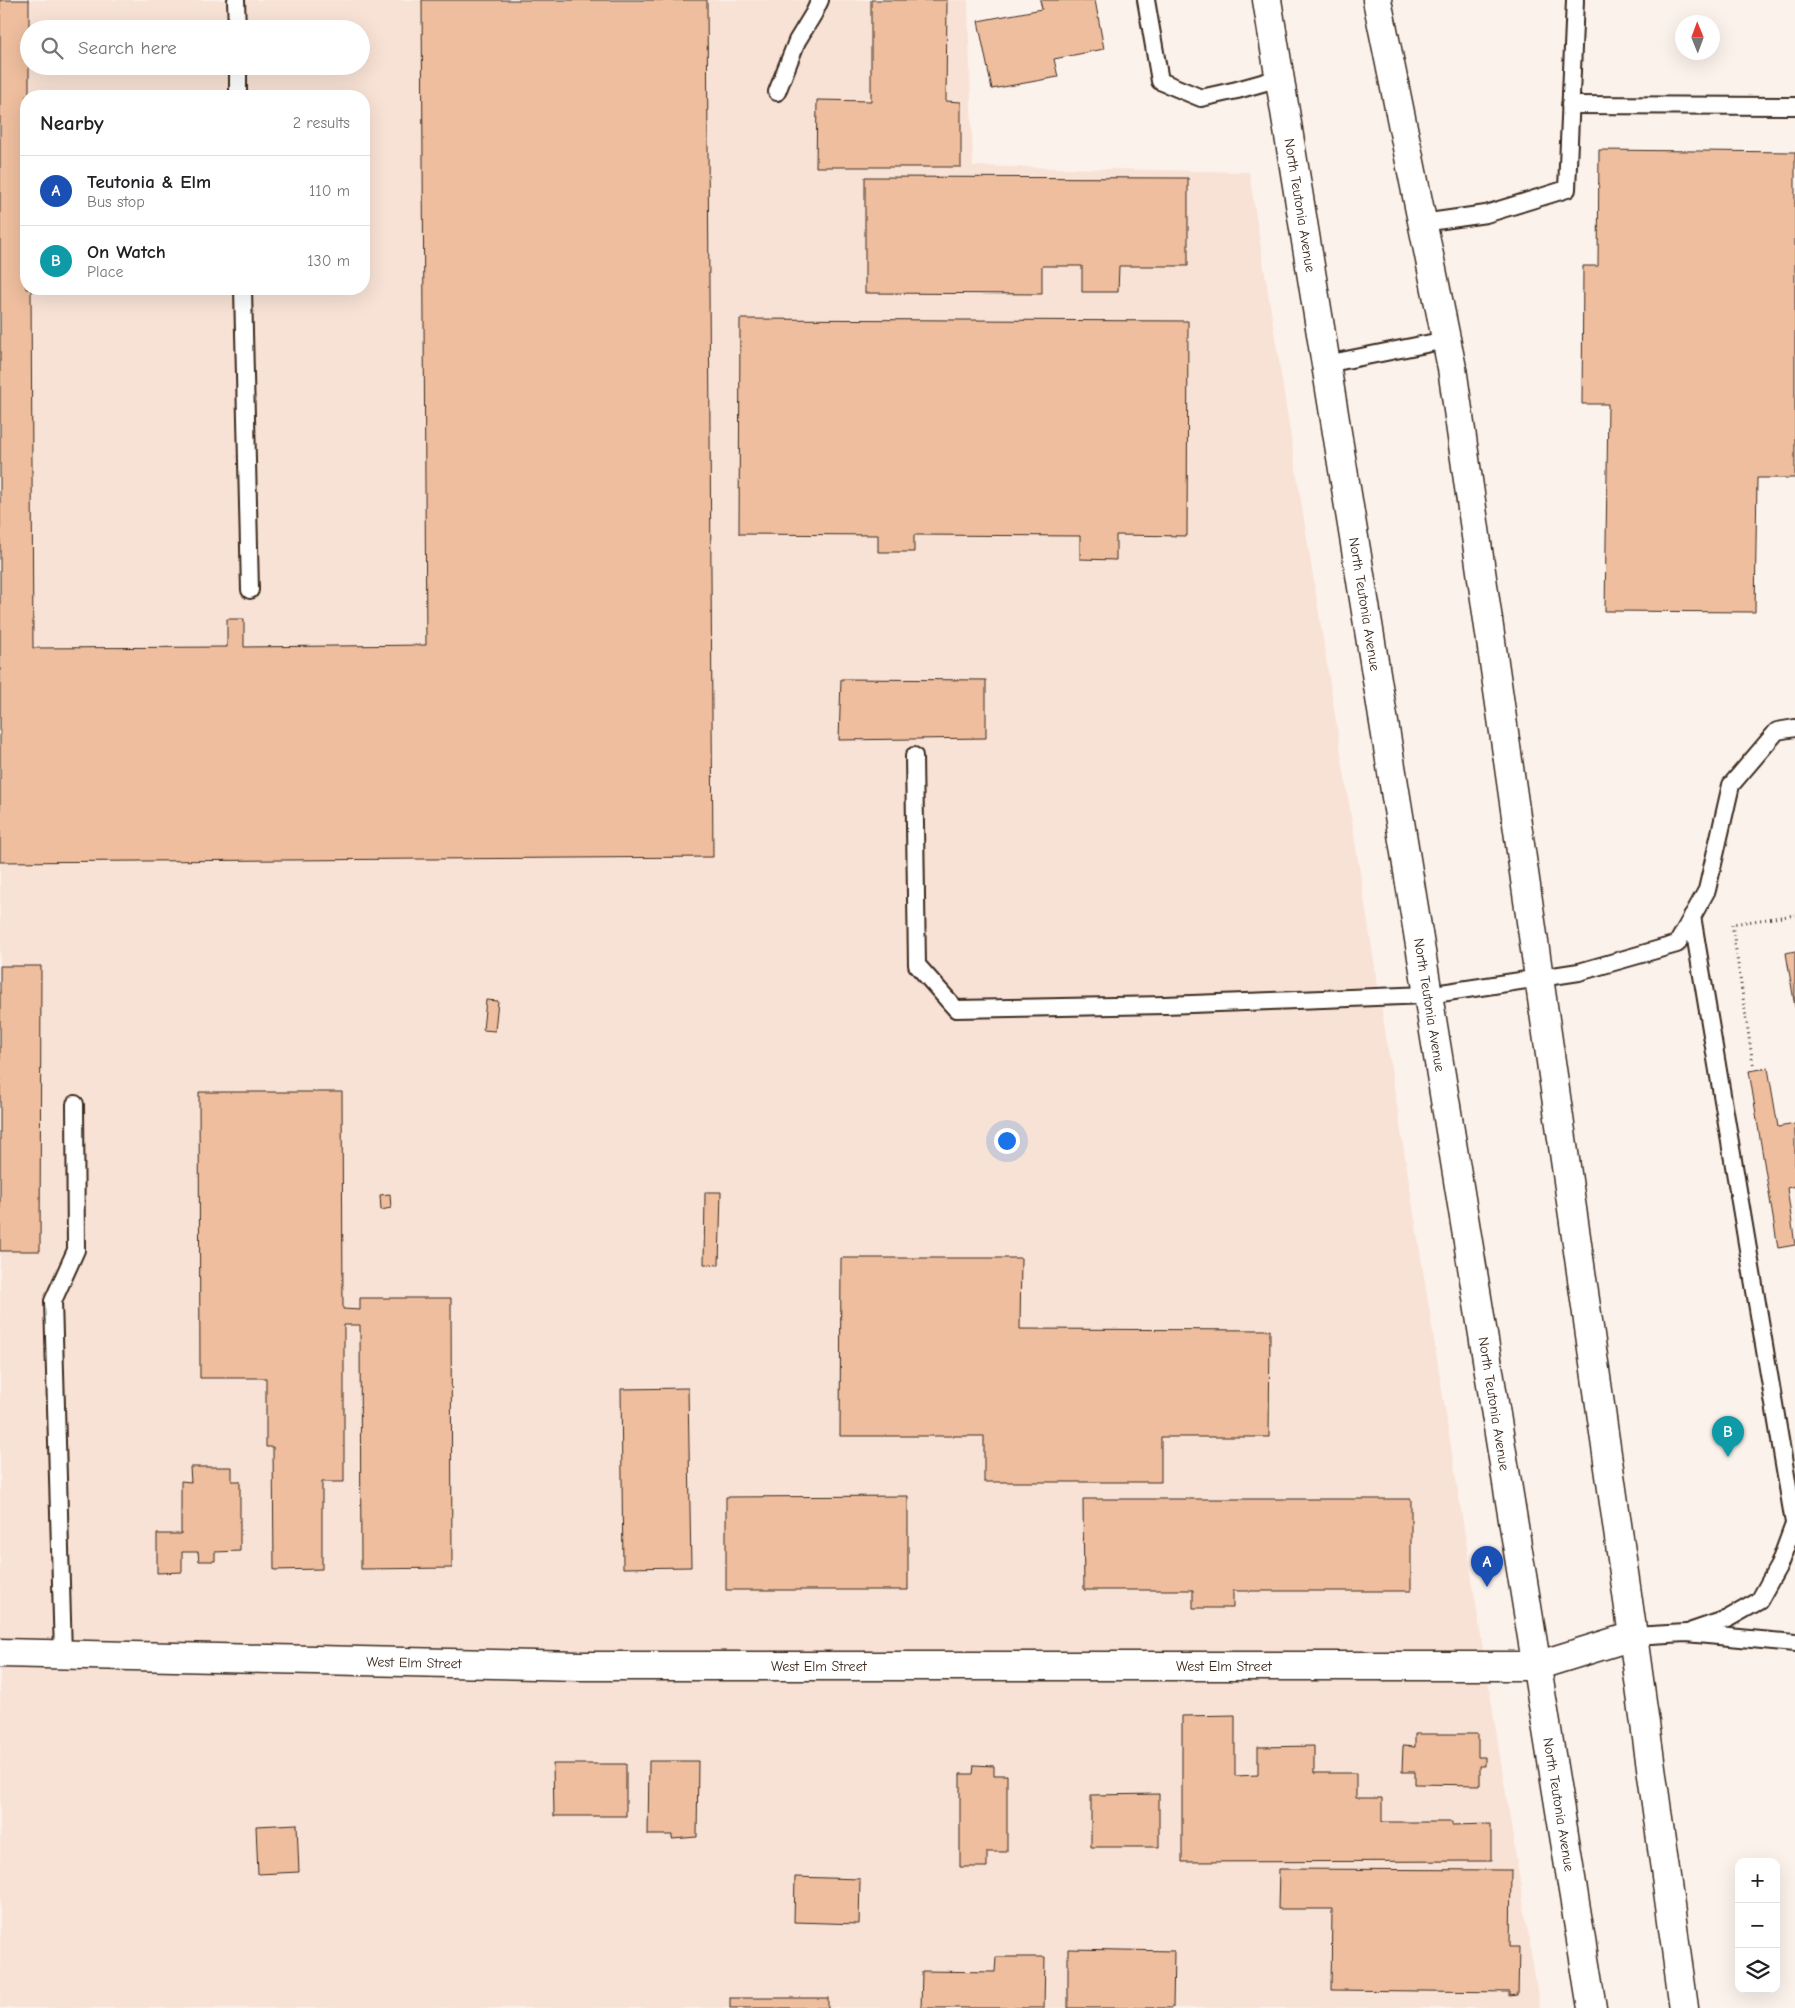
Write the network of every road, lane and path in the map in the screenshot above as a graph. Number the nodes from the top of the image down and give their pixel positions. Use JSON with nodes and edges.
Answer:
{"nodes":[{"id":1,"x":236,"y":0,"type":"edge"},
{"id":2,"x":820,"y":0,"type":"edge"},
{"id":3,"x":1146,"y":0,"type":"edge"},
{"id":4,"x":1267,"y":0,"type":"edge"},
{"id":5,"x":1376,"y":0,"type":"edge"},
{"id":6,"x":1575,"y":0,"type":"edge"},
{"id":7,"x":237,"y":20,"type":"edge"},
{"id":8,"x":238,"y":75,"type":"edge"},
{"id":9,"x":1280,"y":78,"type":"junction"},
{"id":10,"x":238,"y":90,"type":"edge"},
{"id":11,"x":777,"y":92,"type":"dead end"},
{"id":12,"x":1570,"y":105,"type":"junction"},
{"id":13,"x":1795,"y":106,"type":"edge"},
{"id":14,"x":1422,"y":223,"type":"junction"},
{"id":15,"x":243,"y":295,"type":"edge"},
{"id":16,"x":1446,"y":340,"type":"junction"},
{"id":17,"x":1326,"y":364,"type":"junction"},
{"id":18,"x":250,"y":590,"type":"dead end"},
{"id":19,"x":1795,"y":728,"type":"edge"},
{"id":20,"x":914,"y":756,"type":"dead end"},
{"id":21,"x":1795,"y":915,"type":"edge"},
{"id":22,"x":1692,"y":916,"type":"junction"},
{"id":23,"x":1539,"y":977,"type":"junction"},
{"id":24,"x":1428,"y":995,"type":"junction"},
{"id":25,"x":1752,"y":1064,"type":"dead end"},
{"id":26,"x":75,"y":1104,"type":"dead end"},
{"id":27,"x":1794,"y":1528,"type":"edge"},
{"id":28,"x":1686,"y":1633,"type":"junction"},
{"id":29,"x":1633,"y":1636,"type":"junction"},
{"id":30,"x":1795,"y":1643,"type":"edge"},
{"id":31,"x":0,"y":1653,"type":"edge"},
{"id":32,"x":62,"y":1654,"type":"junction"},
{"id":33,"x":1536,"y":1666,"type":"junction"},
{"id":34,"x":1592,"y":2008,"type":"edge"},
{"id":35,"x":1684,"y":2008,"type":"edge"}],
"edges":[{"from":1,"to":7,"type":"lane"},
{"from":2,"to":11,"type":"lane"},
{"from":3,"to":9,"type":"lane"},
{"from":4,"to":9,"type":"main road","name":"North Teutonia Avenue"},
{"from":5,"to":14,"type":"main road"},
{"from":6,"to":12,"type":"lane"},
{"from":8,"to":10,"type":"lane"},
{"from":9,"to":17,"type":"main road","name":"North Teutonia Avenue"},
{"from":12,"to":13,"type":"lane"},
{"from":12,"to":14,"type":"lane"},
{"from":14,"to":16,"type":"main road"},
{"from":15,"to":18,"type":"lane"},
{"from":16,"to":17,"type":"lane"},
{"from":16,"to":23,"type":"main road"},
{"from":17,"to":24,"type":"main road","name":"North Teutonia Avenue"},
{"from":19,"to":22,"type":"lane"},
{"from":20,"to":24,"type":"lane"},
{"from":21,"to":25,"type":"path"},
{"from":22,"to":23,"type":"lane"},
{"from":22,"to":27,"type":"lane"},
{"from":23,"to":24,"type":"lane"},
{"from":23,"to":29,"type":"main road"},
{"from":24,"to":33,"type":"main road","name":"North Teutonia Avenue"},
{"from":26,"to":32,"type":"lane"},
{"from":27,"to":28,"type":"lane"},
{"from":28,"to":29,"type":"lane"},
{"from":28,"to":30,"type":"lane"},
{"from":29,"to":33,"type":"main road","name":"West Elm Street"},
{"from":29,"to":35,"type":"main road"},
{"from":31,"to":32,"type":"main road","name":"West Elm Street"},
{"from":32,"to":33,"type":"main road","name":"West Elm Street"},
{"from":33,"to":34,"type":"main road","name":"North Teutonia Avenue"}]}
